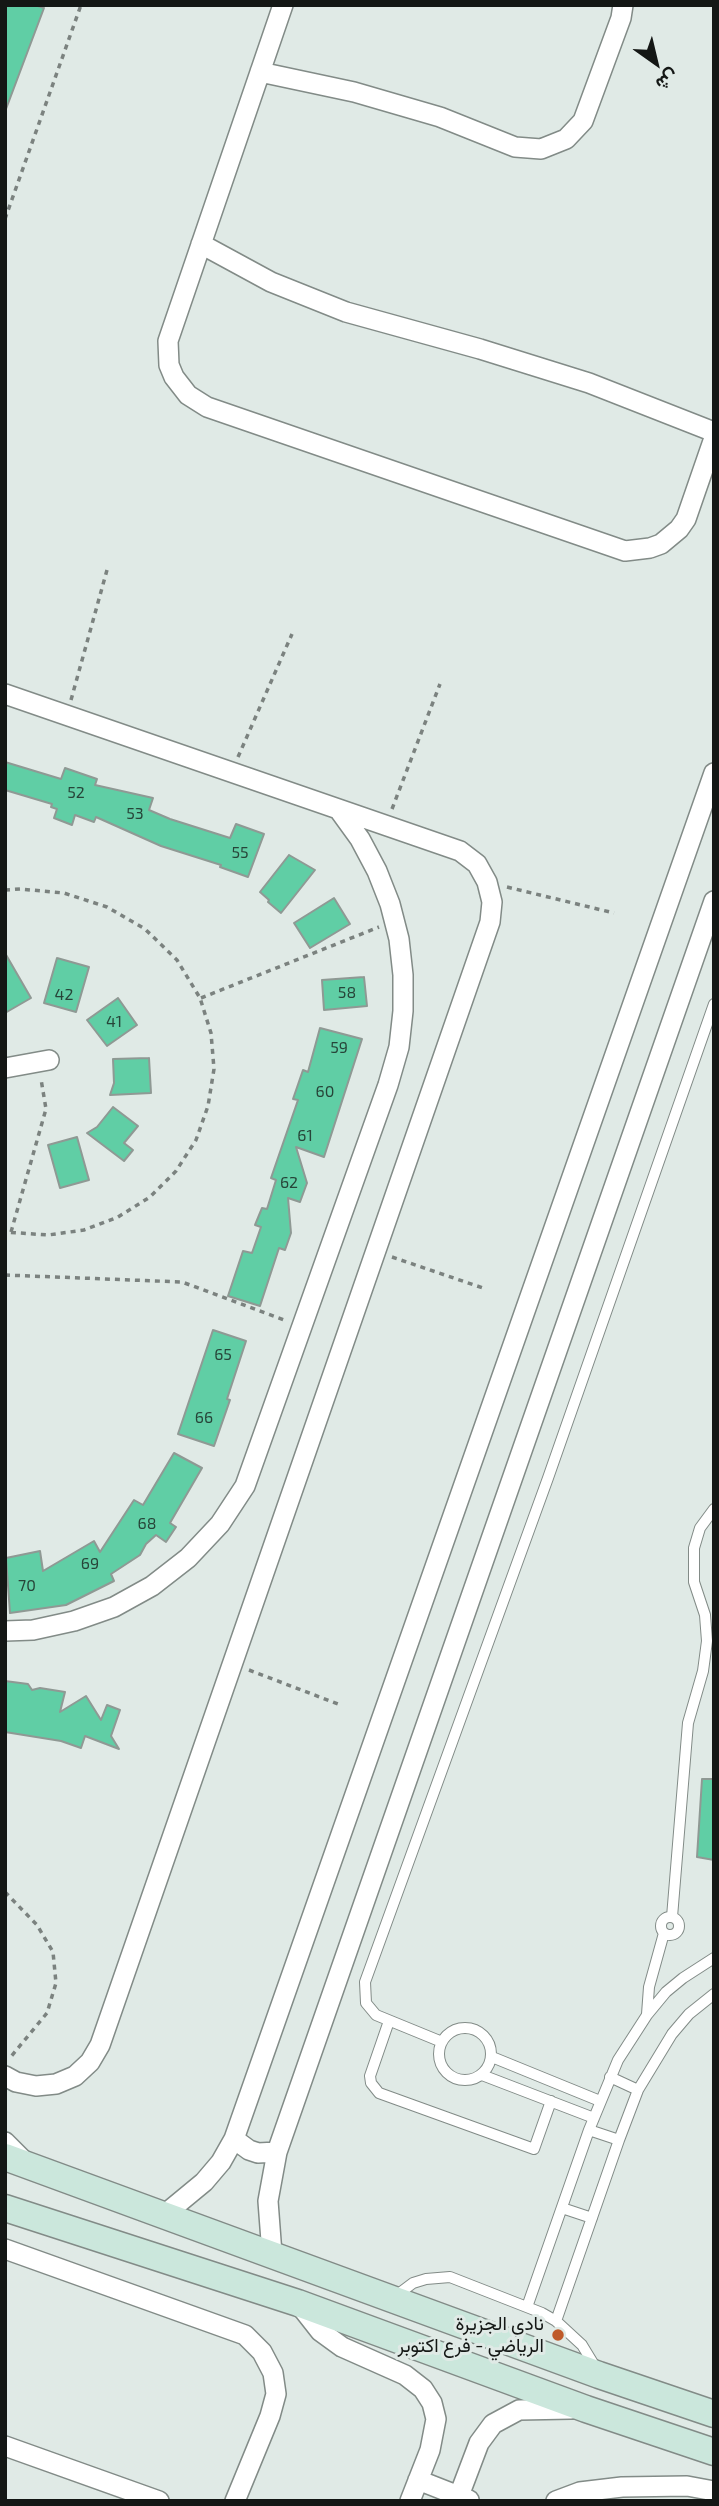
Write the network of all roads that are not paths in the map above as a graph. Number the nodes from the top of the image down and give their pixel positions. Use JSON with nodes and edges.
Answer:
{"nodes":[{"id":1,"x":283,"y":5,"type":"edge"},
{"id":2,"x":623,"y":5,"type":"edge"},
{"id":3,"x":260,"y":72,"type":"junction"},
{"id":4,"x":201,"y":244,"type":"junction"},
{"id":5,"x":714,"y":432,"type":"edge"},
{"id":6,"x":714,"y":439,"type":"edge"},
{"id":7,"x":5,"y":694,"type":"edge"},
{"id":8,"x":714,"y":773,"type":"edge"},
{"id":9,"x":339,"y":810,"type":"junction"},
{"id":10,"x":714,"y":901,"type":"edge"},
{"id":11,"x":714,"y":1004,"type":"edge"},
{"id":12,"x":41,"y":1062,"type":"road end"},
{"id":13,"x":5,"y":1068,"type":"edge"},
{"id":14,"x":714,"y":1509,"type":"edge"},
{"id":15,"x":5,"y":1632,"type":"edge"},
{"id":16,"x":714,"y":1958,"type":"edge"},
{"id":17,"x":714,"y":1994,"type":"edge"},
{"id":18,"x":647,"y":2015,"type":"junction"},
{"id":19,"x":390,"y":2021,"type":"junction"},
{"id":20,"x":442,"y":2042,"type":"junction"},
{"id":21,"x":492,"y":2057,"type":"junction"},
{"id":22,"x":482,"y":2075,"type":"junction"},
{"id":23,"x":5,"y":2076,"type":"edge"},
{"id":24,"x":610,"y":2077,"type":"junction"},
{"id":25,"x":638,"y":2090,"type":"junction"},
{"id":26,"x":551,"y":2101,"type":"junction"},
{"id":27,"x":600,"y":2101,"type":"junction"},
{"id":28,"x":594,"y":2118,"type":"junction"},
{"id":29,"x":589,"y":2130,"type":"junction"},
{"id":30,"x":234,"y":2139,"type":"junction"},
{"id":31,"x":619,"y":2140,"type":"junction"},
{"id":32,"x":5,"y":2142,"type":"edge"},
{"id":33,"x":277,"y":2152,"type":"junction"},
{"id":34,"x":17,"y":2161,"type":"edge"},
{"id":35,"x":5,"y":2208,"type":"edge"},
{"id":36,"x":562,"y":2208,"type":"junction"},
{"id":37,"x":164,"y":2215,"type":"junction"},
{"id":38,"x":592,"y":2218,"type":"junction"},
{"id":39,"x":5,"y":2249,"type":"edge"},
{"id":40,"x":272,"y":2254,"type":"junction"},
{"id":41,"x":258,"y":2291,"type":"junction"},
{"id":42,"x":393,"y":2298,"type":"junction"},
{"id":43,"x":299,"y":2303,"type":"junction"},
{"id":44,"x":527,"y":2307,"type":"junction"},
{"id":45,"x":556,"y":2321,"type":"junction"},
{"id":46,"x":599,"y":2375,"type":"junction"},
{"id":47,"x":586,"y":2409,"type":"junction"},
{"id":48,"x":714,"y":2415,"type":"edge"},
{"id":49,"x":5,"y":2446,"type":"edge"},
{"id":50,"x":708,"y":2450,"type":"edge"},
{"id":51,"x":418,"y":2480,"type":"junction"},
{"id":52,"x":714,"y":2491,"type":"edge"},
{"id":53,"x":462,"y":2499,"type":"edge"},
{"id":54,"x":159,"y":2501,"type":"edge"},
{"id":55,"x":234,"y":2501,"type":"edge"},
{"id":56,"x":411,"y":2501,"type":"edge"},
{"id":57,"x":556,"y":2501,"type":"edge"}],
"edges":[{"from":1,"to":3,"type":"street"},
{"from":2,"to":3,"type":"street"},
{"from":3,"to":4,"type":"street"},
{"from":4,"to":5,"type":"street"},
{"from":4,"to":6,"type":"street"},
{"from":7,"to":9,"type":"street"},
{"from":8,"to":30,"type":"street"},
{"from":9,"to":15,"type":"street"},
{"from":9,"to":23,"type":"street"},
{"from":10,"to":33,"type":"street"},
{"from":11,"to":19,"type":"lane"},
{"from":12,"to":13,"type":"street"},
{"from":14,"to":18,"type":"lane"},
{"from":16,"to":18,"type":"lane"},
{"from":17,"to":25,"type":"lane"},
{"from":18,"to":24,"type":"lane"},
{"from":19,"to":20,"type":"lane"},
{"from":19,"to":26,"type":"lane"},
{"from":20,"to":21,"type":"lane"},
{"from":20,"to":22,"type":"lane"},
{"from":21,"to":22,"type":"lane"},
{"from":21,"to":27,"type":"lane"},
{"from":22,"to":26,"type":"lane"},
{"from":24,"to":25,"type":"lane"},
{"from":24,"to":27,"type":"lane"},
{"from":25,"to":31,"type":"lane"},
{"from":26,"to":28,"type":"lane"},
{"from":27,"to":28,"type":"lane"},
{"from":28,"to":29,"type":"lane"},
{"from":29,"to":31,"type":"lane"},
{"from":29,"to":36,"type":"lane"},
{"from":30,"to":33,"type":"street"},
{"from":30,"to":37,"type":"street"},
{"from":31,"to":38,"type":"lane"},
{"from":32,"to":34,"type":"street"},
{"from":33,"to":40,"type":"street"},
{"from":34,"to":37,"type":"street"},
{"from":35,"to":41,"type":"street"},
{"from":36,"to":38,"type":"lane"},
{"from":36,"to":44,"type":"lane"},
{"from":37,"to":40,"type":"street"},
{"from":38,"to":45,"type":"lane"},
{"from":39,"to":55,"type":"street"},
{"from":40,"to":41,"type":"street"},
{"from":40,"to":42,"type":"street"},
{"from":41,"to":43,"type":"street"},
{"from":42,"to":44,"type":"lane"},
{"from":42,"to":46,"type":"street"},
{"from":43,"to":47,"type":"street"},
{"from":43,"to":51,"type":"street"},
{"from":44,"to":45,"type":"lane"},
{"from":45,"to":46,"type":"lane"},
{"from":46,"to":48,"type":"street"},
{"from":47,"to":50,"type":"street"},
{"from":47,"to":53,"type":"street"},
{"from":48,"to":50,"type":"street"},
{"from":49,"to":54,"type":"street"},
{"from":51,"to":53,"type":"street"},
{"from":51,"to":56,"type":"street"},
{"from":52,"to":57,"type":"street"}]}
